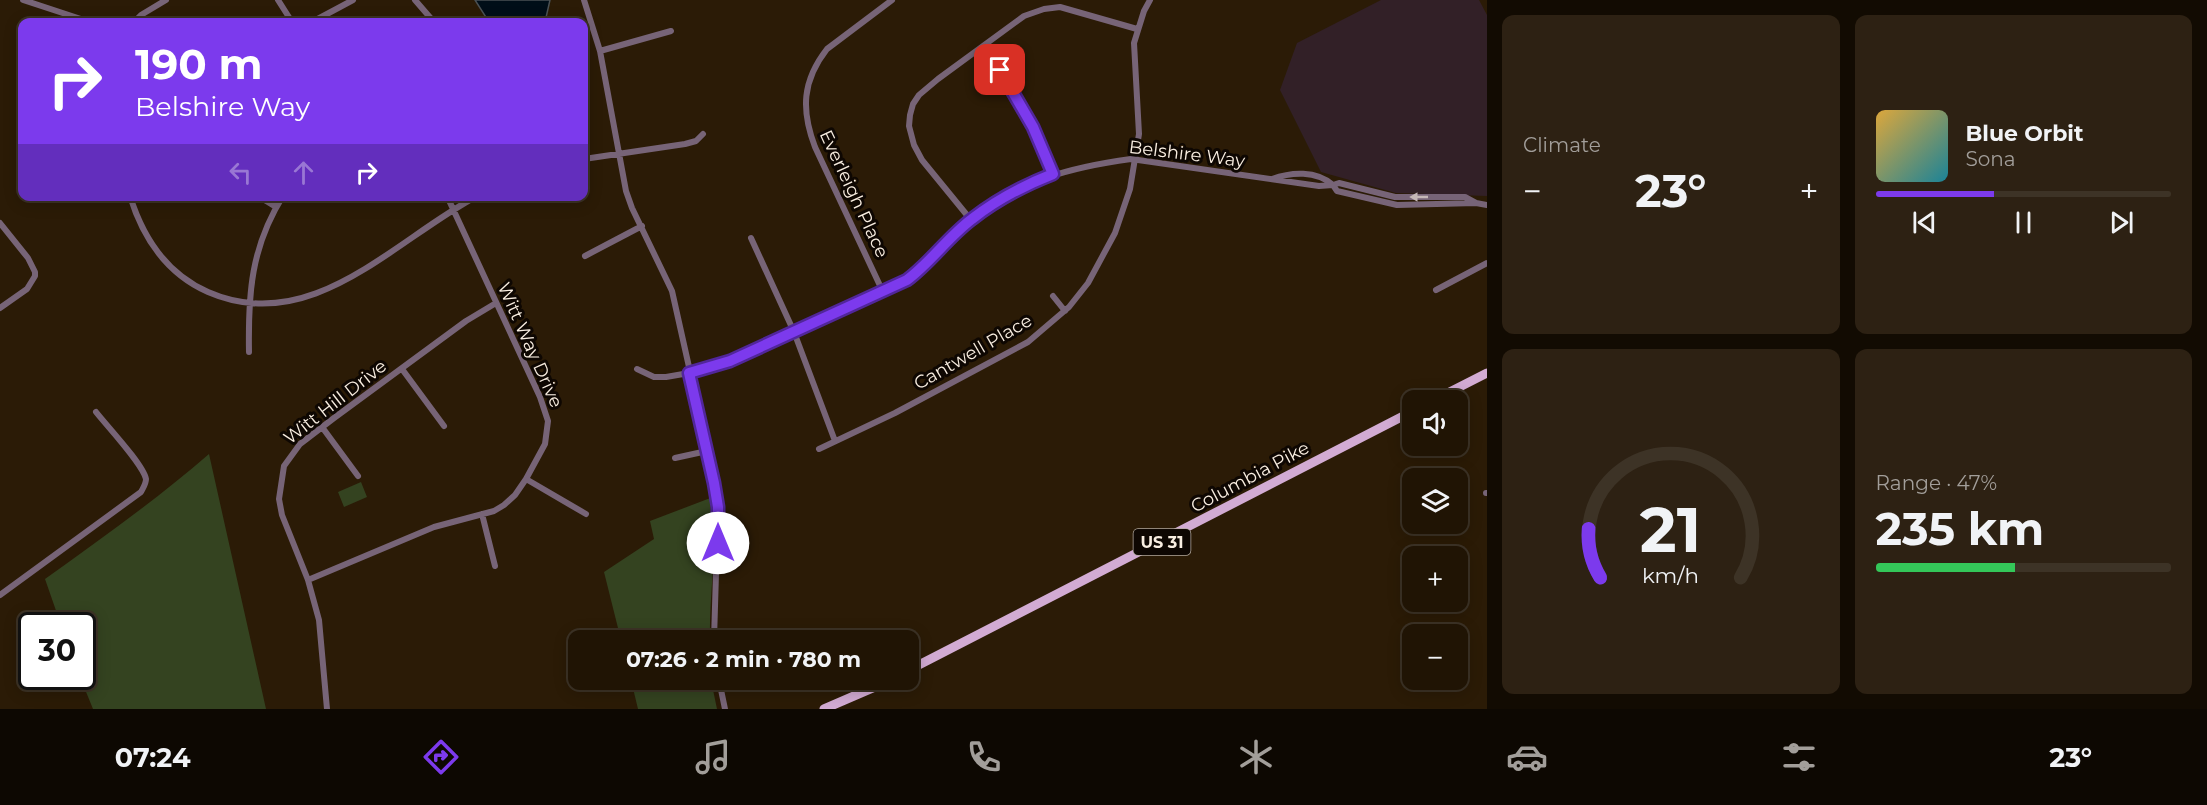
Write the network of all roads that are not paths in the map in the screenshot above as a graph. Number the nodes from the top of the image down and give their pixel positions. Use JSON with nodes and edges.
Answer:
{"nodes":[{"id":1,"x":23,"y":0,"type":"edge"},
{"id":2,"x":166,"y":0,"type":"edge"},
{"id":3,"x":278,"y":0,"type":"edge"},
{"id":4,"x":353,"y":0,"type":"edge"},
{"id":5,"x":414,"y":0,"type":"edge"},
{"id":6,"x":584,"y":0,"type":"edge"},
{"id":7,"x":892,"y":0,"type":"edge"},
{"id":8,"x":1150,"y":0,"type":"edge"},
{"id":9,"x":1060,"y":3,"type":"edge"},
{"id":10,"x":78,"y":18,"type":"edge"},
{"id":11,"x":138,"y":18,"type":"edge"},
{"id":12,"x":289,"y":18,"type":"edge"},
{"id":13,"x":319,"y":18,"type":"edge"},
{"id":14,"x":430,"y":18,"type":"edge"},
{"id":15,"x":1137,"y":29,"type":"junction"},
{"id":16,"x":671,"y":31,"type":"dead end"},
{"id":17,"x":983,"y":46,"type":"junction"},
{"id":18,"x":600,"y":51,"type":"junction"},
{"id":19,"x":703,"y":134,"type":"dead end"},
{"id":20,"x":619,"y":152,"type":"junction"},
{"id":21,"x":588,"y":158,"type":"edge"},
{"id":22,"x":1136,"y":160,"type":"junction"},
{"id":23,"x":1053,"y":174,"type":"junction"},
{"id":24,"x":132,"y":201,"type":"edge"},
{"id":25,"x":266,"y":201,"type":"edge"},
{"id":26,"x":280,"y":201,"type":"edge"},
{"id":27,"x":449,"y":201,"type":"edge"},
{"id":28,"x":468,"y":201,"type":"edge"},
{"id":29,"x":1487,"y":205,"type":"edge"},
{"id":30,"x":276,"y":207,"type":"junction"},
{"id":31,"x":453,"y":210,"type":"junction"},
{"id":32,"x":971,"y":220,"type":"junction"},
{"id":33,"x":0,"y":223,"type":"edge"},
{"id":34,"x":642,"y":226,"type":"junction"},
{"id":35,"x":751,"y":238,"type":"dead end"},
{"id":36,"x":585,"y":256,"type":"dead end"},
{"id":37,"x":1487,"y":263,"type":"edge"},
{"id":38,"x":1436,"y":290,"type":"dead end"},
{"id":39,"x":883,"y":292,"type":"junction"},
{"id":40,"x":1053,"y":296,"type":"dead end"},
{"id":41,"x":249,"y":303,"type":"junction"},
{"id":42,"x":496,"y":303,"type":"junction"},
{"id":43,"x":0,"y":308,"type":"edge"},
{"id":44,"x":1065,"y":310,"type":"junction"},
{"id":45,"x":794,"y":332,"type":"junction"},
{"id":46,"x":249,"y":352,"type":"dead end"},
{"id":47,"x":402,"y":369,"type":"junction"},
{"id":48,"x":637,"y":369,"type":"dead end"},
{"id":49,"x":689,"y":373,"type":"junction"},
{"id":50,"x":1487,"y":373,"type":"edge"},
{"id":51,"x":1454,"y":390,"type":"edge"},
{"id":52,"x":96,"y":412,"type":"dead end"},
{"id":53,"x":1402,"y":417,"type":"edge"},
{"id":54,"x":444,"y":426,"type":"dead end"},
{"id":55,"x":322,"y":427,"type":"junction"},
{"id":56,"x":835,"y":441,"type":"junction"},
{"id":57,"x":819,"y":449,"type":"dead end"},
{"id":58,"x":707,"y":450,"type":"junction"},
{"id":59,"x":675,"y":458,"type":"dead end"},
{"id":60,"x":358,"y":476,"type":"dead end"},
{"id":61,"x":526,"y":478,"type":"junction"},
{"id":62,"x":482,"y":514,"type":"junction"},
{"id":63,"x":586,"y":514,"type":"dead end"},
{"id":64,"x":495,"y":566,"type":"dead end"},
{"id":65,"x":308,"y":580,"type":"junction"},
{"id":66,"x":0,"y":595,"type":"edge"},
{"id":67,"x":714,"y":630,"type":"edge"},
{"id":68,"x":919,"y":665,"type":"edge"},
{"id":69,"x":721,"y":690,"type":"edge"},
{"id":70,"x":868,"y":690,"type":"edge"},
{"id":71,"x":327,"y":709,"type":"edge"},
{"id":72,"x":725,"y":709,"type":"edge"},
{"id":73,"x":824,"y":709,"type":"edge"}],
"edges":[{"from":1,"to":10,"type":"street"},
{"from":2,"to":11,"type":"street"},
{"from":3,"to":12,"type":"street"},
{"from":4,"to":13,"type":"street"},
{"from":5,"to":14,"type":"street"},
{"from":6,"to":18,"type":"street"},
{"from":7,"to":39,"type":"street","name":"Everleigh Place"},
{"from":8,"to":15,"type":"street","name":"Cantwell Place"},
{"from":9,"to":15,"type":"street"},
{"from":9,"to":17,"type":"street"},
{"from":15,"to":22,"type":"street","name":"Cantwell Place"},
{"from":16,"to":18,"type":"street"},
{"from":17,"to":23,"type":"street"},
{"from":17,"to":32,"type":"street"},
{"from":18,"to":20,"type":"street"},
{"from":19,"to":20,"type":"street"},
{"from":20,"to":21,"type":"street"},
{"from":20,"to":34,"type":"street"},
{"from":22,"to":23,"type":"street","name":"Belshire Way"},
{"from":22,"to":29,"type":"street","name":"Belshire Way"},
{"from":22,"to":44,"type":"street","name":"Cantwell Place"},
{"from":23,"to":32,"type":"street","name":"Belshire Way"},
{"from":24,"to":41,"type":"street"},
{"from":25,"to":30,"type":"street"},
{"from":26,"to":30,"type":"street"},
{"from":27,"to":31,"type":"street","name":"Witt Way Drive"},
{"from":28,"to":31,"type":"street"},
{"from":30,"to":41,"type":"street"},
{"from":31,"to":41,"type":"street"},
{"from":31,"to":42,"type":"street","name":"Witt Way Drive"},
{"from":32,"to":39,"type":"street","name":"Belshire Way"},
{"from":33,"to":43,"type":"street"},
{"from":34,"to":36,"type":"street"},
{"from":34,"to":49,"type":"street"},
{"from":35,"to":45,"type":"street"},
{"from":37,"to":38,"type":"street"},
{"from":39,"to":45,"type":"street","name":"Belshire Way"},
{"from":40,"to":44,"type":"street"},
{"from":41,"to":46,"type":"street"},
{"from":42,"to":47,"type":"street","name":"Witt Hill Drive"},
{"from":42,"to":61,"type":"street","name":"Witt Way Drive"},
{"from":44,"to":56,"type":"street","name":"Cantwell Place"},
{"from":45,"to":49,"type":"street","name":"Belshire Way"},
{"from":45,"to":56,"type":"street"},
{"from":47,"to":54,"type":"street"},
{"from":47,"to":55,"type":"street","name":"Witt Hill Drive"},
{"from":48,"to":49,"type":"street","name":"Belshire Way"},
{"from":49,"to":58,"type":"street"},
{"from":50,"to":51,"type":"main road"},
{"from":52,"to":66,"type":"street"},
{"from":53,"to":68,"type":"main road","name":"Columbia Pike","number":"US 31"},
{"from":55,"to":60,"type":"street"},
{"from":55,"to":65,"type":"street","name":"Witt Hill Drive"},
{"from":56,"to":57,"type":"street","name":"Cantwell Place"},
{"from":58,"to":59,"type":"street"},
{"from":58,"to":67,"type":"street"},
{"from":61,"to":62,"type":"street","name":"Witt Way Drive"},
{"from":61,"to":63,"type":"street"},
{"from":62,"to":64,"type":"street"},
{"from":62,"to":65,"type":"street","name":"Witt Way Drive"},
{"from":65,"to":71,"type":"street","name":"Witt Hill Drive"},
{"from":69,"to":72,"type":"street"},
{"from":70,"to":73,"type":"main road"}]}
